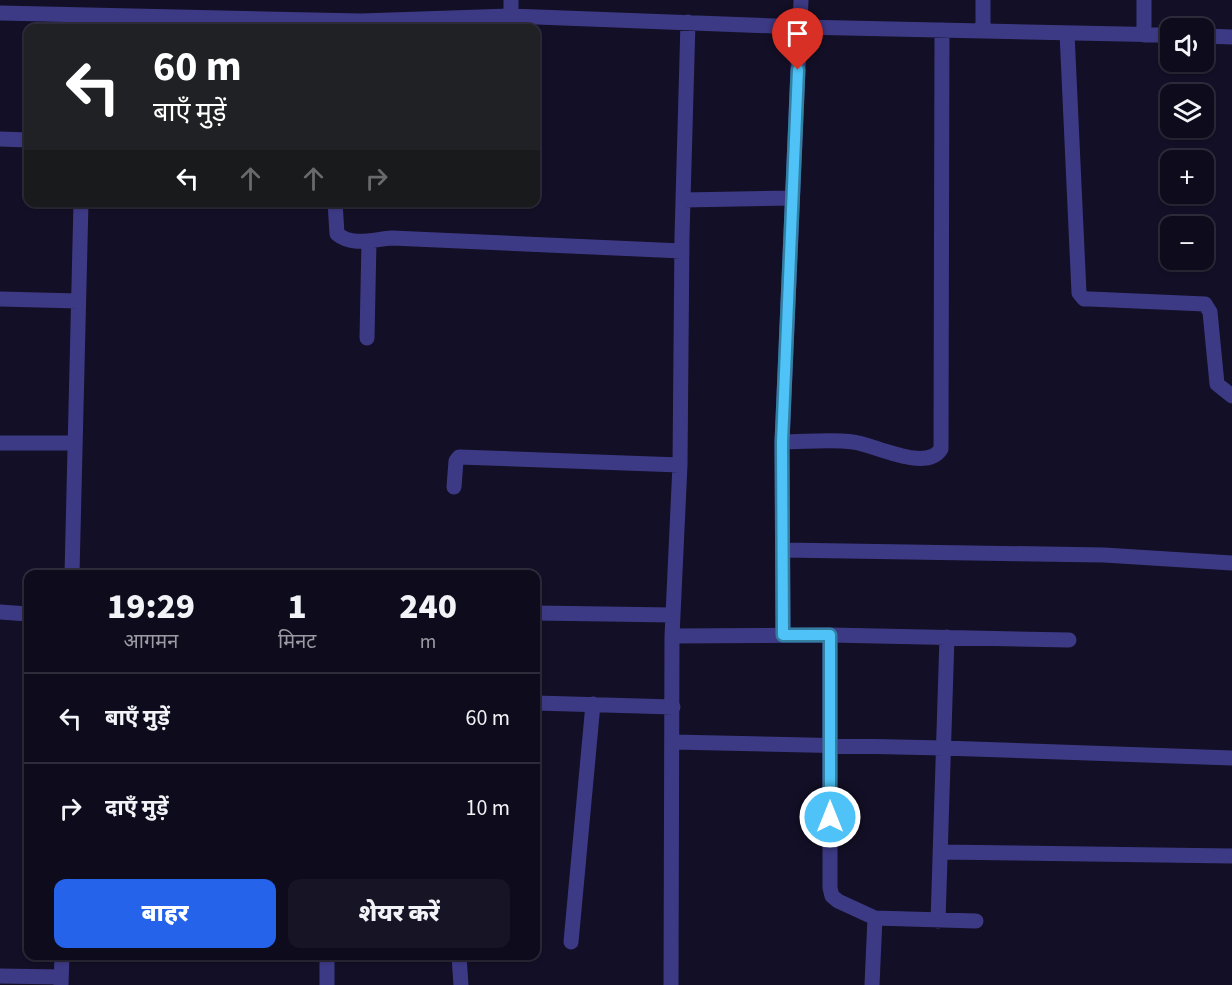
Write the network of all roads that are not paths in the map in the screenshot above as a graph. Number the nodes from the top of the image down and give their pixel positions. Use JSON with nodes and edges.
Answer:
{"nodes":[{"id":1,"x":511,"y":0,"type":"edge"},
{"id":2,"x":801,"y":0,"type":"edge"},
{"id":3,"x":983,"y":0,"type":"edge"},
{"id":4,"x":1144,"y":0,"type":"edge"},
{"id":5,"x":0,"y":13,"type":"edge"},
{"id":6,"x":511,"y":16,"type":"junction"},
{"id":7,"x":86,"y":22,"type":"edge"},
{"id":8,"x":688,"y":22,"type":"junction"},
{"id":9,"x":269,"y":24,"type":"edge"},
{"id":10,"x":377,"y":24,"type":"edge"},
{"id":11,"x":800,"y":27,"type":"junction"},
{"id":12,"x":942,"y":30,"type":"junction"},
{"id":13,"x":983,"y":31,"type":"junction"},
{"id":14,"x":1067,"y":33,"type":"junction"},
{"id":15,"x":1144,"y":35,"type":"junction"},
{"id":16,"x":1160,"y":35,"type":"edge"},
{"id":17,"x":1214,"y":36,"type":"edge"},
{"id":18,"x":1232,"y":37,"type":"edge"},
{"id":19,"x":0,"y":139,"type":"edge"},
{"id":20,"x":24,"y":140,"type":"edge"},
{"id":21,"x":792,"y":198,"type":"junction"},
{"id":22,"x":683,"y":200,"type":"junction"},
{"id":23,"x":81,"y":207,"type":"edge"},
{"id":24,"x":335,"y":207,"type":"edge"},
{"id":25,"x":369,"y":242,"type":"junction"},
{"id":26,"x":682,"y":251,"type":"junction"},
{"id":27,"x":0,"y":299,"type":"edge"},
{"id":28,"x":78,"y":301,"type":"junction"},
{"id":29,"x":367,"y":338,"type":"dead end"},
{"id":30,"x":1232,"y":396,"type":"edge"},
{"id":31,"x":782,"y":442,"type":"junction"},
{"id":32,"x":0,"y":443,"type":"edge"},
{"id":33,"x":74,"y":443,"type":"junction"},
{"id":34,"x":680,"y":465,"type":"junction"},
{"id":35,"x":454,"y":487,"type":"dead end"},
{"id":36,"x":784,"y":550,"type":"junction"},
{"id":37,"x":1232,"y":563,"type":"edge"},
{"id":38,"x":72,"y":570,"type":"edge"},
{"id":39,"x":0,"y":612,"type":"edge"},
{"id":40,"x":540,"y":613,"type":"edge"},
{"id":41,"x":24,"y":614,"type":"edge"},
{"id":42,"x":673,"y":615,"type":"junction"},
{"id":43,"x":783,"y":635,"type":"junction"},
{"id":44,"x":830,"y":635,"type":"junction"},
{"id":45,"x":672,"y":636,"type":"junction"},
{"id":46,"x":947,"y":637,"type":"junction"},
{"id":47,"x":1069,"y":640,"type":"dead end"},
{"id":48,"x":540,"y":703,"type":"edge"},
{"id":49,"x":593,"y":704,"type":"junction"},
{"id":50,"x":673,"y":707,"type":"junction"},
{"id":51,"x":673,"y":742,"type":"junction"},
{"id":52,"x":830,"y":746,"type":"junction"},
{"id":53,"x":943,"y":748,"type":"junction"},
{"id":54,"x":1232,"y":758,"type":"edge"},
{"id":55,"x":940,"y":852,"type":"junction"},
{"id":56,"x":1232,"y":856,"type":"edge"},
{"id":57,"x":875,"y":918,"type":"junction"},
{"id":58,"x":938,"y":921,"type":"junction"},
{"id":59,"x":975,"y":921,"type":"dead end"},
{"id":60,"x":571,"y":942,"type":"dead end"},
{"id":61,"x":62,"y":960,"type":"edge"},
{"id":62,"x":327,"y":960,"type":"edge"},
{"id":63,"x":459,"y":960,"type":"edge"},
{"id":64,"x":0,"y":976,"type":"edge"},
{"id":65,"x":61,"y":981,"type":"edge"},
{"id":66,"x":327,"y":985,"type":"edge"},
{"id":67,"x":461,"y":985,"type":"edge"},
{"id":68,"x":671,"y":985,"type":"edge"},
{"id":69,"x":872,"y":985,"type":"edge"}],
"edges":[{"from":1,"to":6,"type":"street"},
{"from":2,"to":11,"type":"street"},
{"from":3,"to":13,"type":"street"},
{"from":4,"to":15,"type":"street"},
{"from":5,"to":7,"type":"street"},
{"from":6,"to":8,"type":"street"},
{"from":6,"to":10,"type":"street"},
{"from":7,"to":9,"type":"street"},
{"from":8,"to":11,"type":"street"},
{"from":8,"to":22,"type":"street"},
{"from":11,"to":12,"type":"street"},
{"from":11,"to":21,"type":"street"},
{"from":12,"to":13,"type":"street"},
{"from":12,"to":31,"type":"street"},
{"from":13,"to":14,"type":"street"},
{"from":14,"to":15,"type":"street"},
{"from":14,"to":30,"type":"street"},
{"from":15,"to":16,"type":"street"},
{"from":17,"to":18,"type":"street"},
{"from":19,"to":20,"type":"street"},
{"from":21,"to":22,"type":"street"},
{"from":21,"to":31,"type":"street"},
{"from":22,"to":26,"type":"street"},
{"from":23,"to":28,"type":"street"},
{"from":24,"to":25,"type":"street"},
{"from":25,"to":26,"type":"street"},
{"from":25,"to":29,"type":"street"},
{"from":26,"to":34,"type":"street"},
{"from":27,"to":28,"type":"street"},
{"from":28,"to":33,"type":"street"},
{"from":31,"to":36,"type":"street"},
{"from":32,"to":33,"type":"street"},
{"from":33,"to":38,"type":"street"},
{"from":34,"to":35,"type":"street"},
{"from":34,"to":42,"type":"street"},
{"from":36,"to":37,"type":"street"},
{"from":36,"to":43,"type":"street"},
{"from":39,"to":41,"type":"street"},
{"from":40,"to":42,"type":"street"},
{"from":42,"to":45,"type":"street"},
{"from":43,"to":44,"type":"street"},
{"from":43,"to":45,"type":"street"},
{"from":44,"to":46,"type":"street"},
{"from":44,"to":52,"type":"street"},
{"from":45,"to":50,"type":"street"},
{"from":46,"to":47,"type":"street"},
{"from":46,"to":53,"type":"street"},
{"from":48,"to":49,"type":"street"},
{"from":49,"to":50,"type":"street"},
{"from":49,"to":60,"type":"street"},
{"from":50,"to":51,"type":"street"},
{"from":51,"to":52,"type":"street"},
{"from":51,"to":68,"type":"street"},
{"from":52,"to":53,"type":"street"},
{"from":52,"to":57,"type":"street"},
{"from":53,"to":54,"type":"street"},
{"from":53,"to":55,"type":"street"},
{"from":55,"to":56,"type":"street"},
{"from":55,"to":58,"type":"street"},
{"from":57,"to":58,"type":"street"},
{"from":57,"to":69,"type":"street"},
{"from":58,"to":59,"type":"street"},
{"from":61,"to":65,"type":"street"},
{"from":62,"to":66,"type":"street"},
{"from":63,"to":67,"type":"street"},
{"from":64,"to":65,"type":"street"}]}
